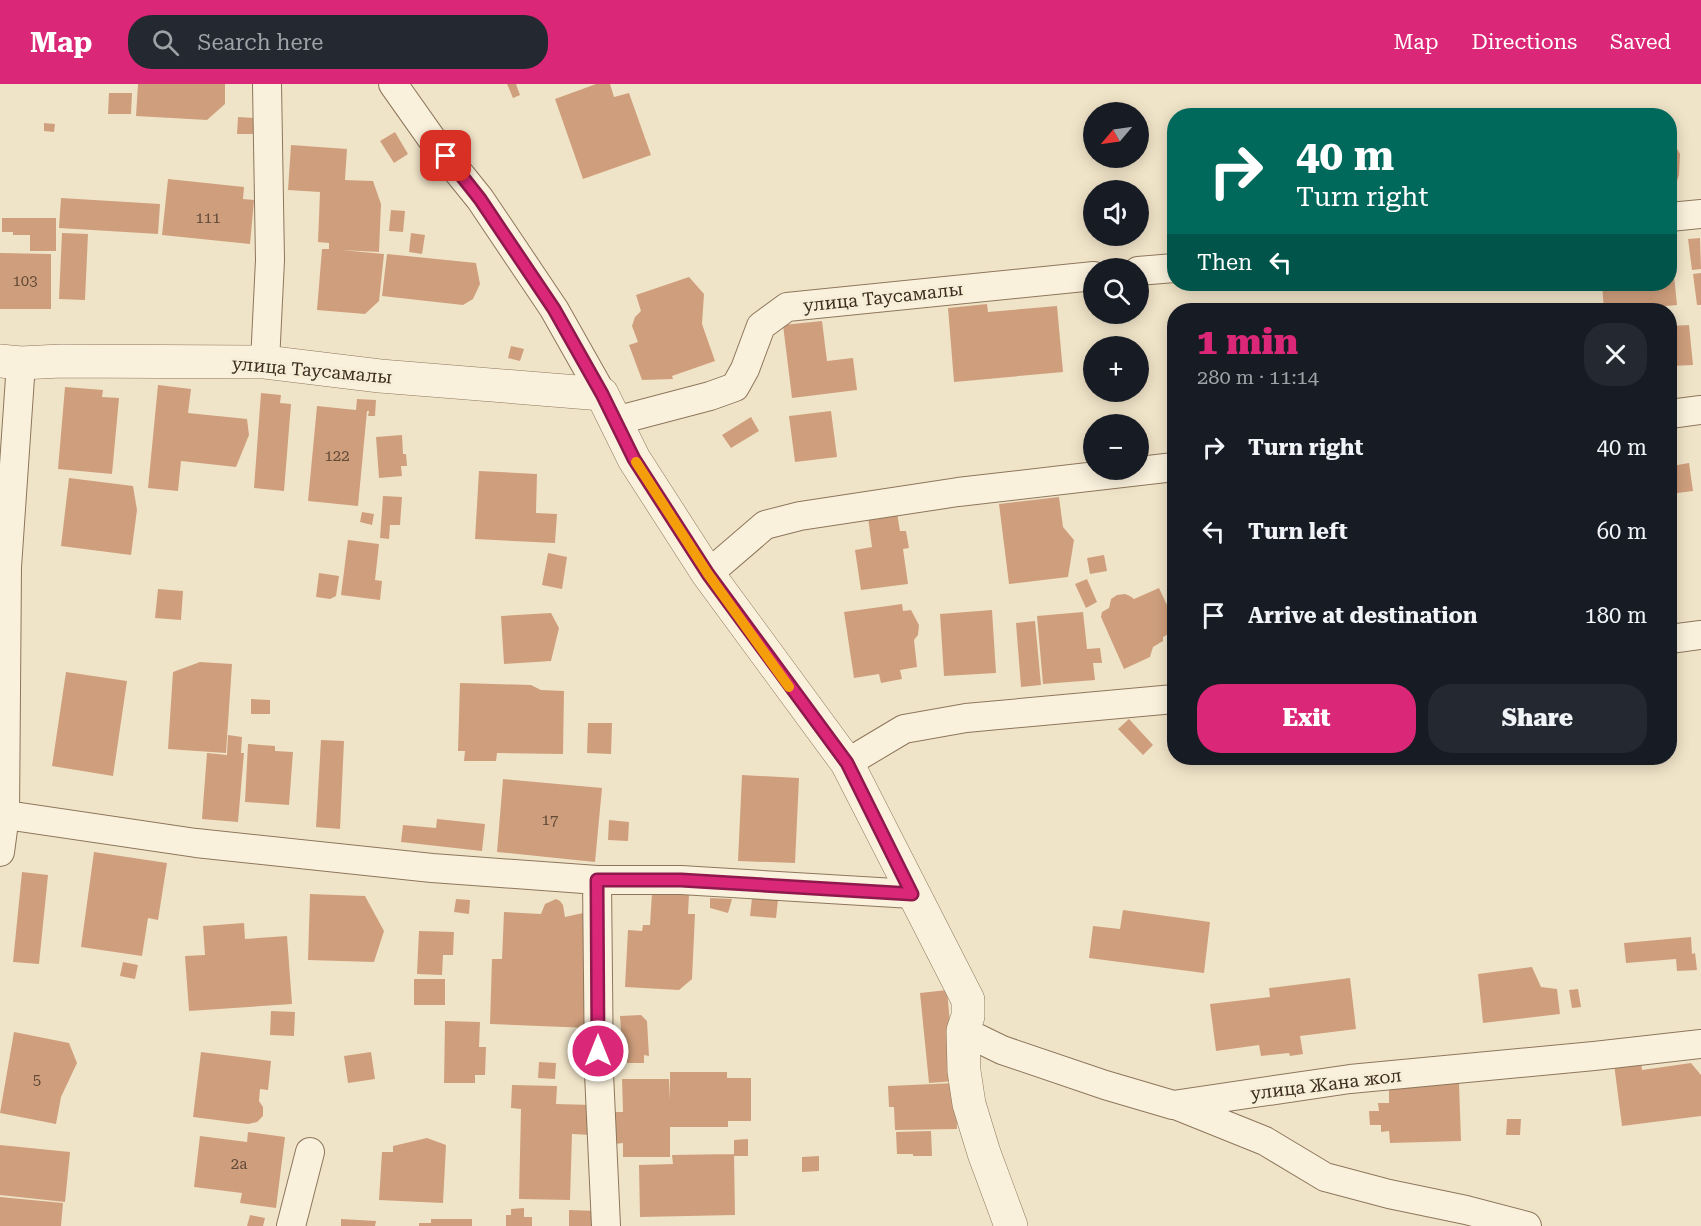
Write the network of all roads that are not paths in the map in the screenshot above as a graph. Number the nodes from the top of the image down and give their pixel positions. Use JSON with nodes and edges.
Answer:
{"nodes":[{"id":1,"x":267,"y":84,"type":"edge"},
{"id":2,"x":393,"y":84,"type":"edge"},
{"id":3,"x":1701,"y":214,"type":"edge"},
{"id":4,"x":1677,"y":216,"type":"edge"},
{"id":5,"x":1167,"y":269,"type":"edge"},
{"id":6,"x":1149,"y":270,"type":"edge"},
{"id":7,"x":1083,"y":277,"type":"edge"},
{"id":8,"x":11,"y":362,"type":"edge"},
{"id":9,"x":265,"y":362,"type":"junction"},
{"id":10,"x":609,"y":408,"type":"junction"},
{"id":11,"x":1701,"y":410,"type":"edge"},
{"id":12,"x":1677,"y":413,"type":"edge"},
{"id":13,"x":1167,"y":468,"type":"edge"},
{"id":14,"x":708,"y":574,"type":"junction"},
{"id":15,"x":1701,"y":635,"type":"edge"},
{"id":16,"x":1677,"y":638,"type":"edge"},
{"id":17,"x":1167,"y":700,"type":"edge"},
{"id":18,"x":847,"y":763,"type":"junction"},
{"id":19,"x":3,"y":815,"type":"edge"},
{"id":20,"x":0,"y":852,"type":"edge"},
{"id":21,"x":597,"y":880,"type":"junction"},
{"id":22,"x":912,"y":894,"type":"junction"},
{"id":23,"x":963,"y":1031,"type":"junction"},
{"id":24,"x":1701,"y":1044,"type":"edge"},
{"id":25,"x":1173,"y":1104,"type":"junction"},
{"id":26,"x":310,"y":1152,"type":"dead end"},
{"id":27,"x":291,"y":1226,"type":"edge"},
{"id":28,"x":606,"y":1226,"type":"edge"},
{"id":29,"x":1011,"y":1226,"type":"edge"},
{"id":30,"x":1527,"y":1226,"type":"edge"}],
"edges":[{"from":1,"to":9,"type":"street"},
{"from":2,"to":10,"type":"street"},
{"from":3,"to":4,"type":"street"},
{"from":5,"to":6,"type":"street"},
{"from":7,"to":10,"type":"street","name":"улица Таусамалы"},
{"from":8,"to":9,"type":"street","name":"улица Таусамалы"},
{"from":8,"to":19,"type":"street"},
{"from":9,"to":10,"type":"street","name":"улица Таусамалы"},
{"from":10,"to":14,"type":"street"},
{"from":11,"to":12,"type":"street"},
{"from":13,"to":14,"type":"street"},
{"from":14,"to":18,"type":"street"},
{"from":15,"to":16,"type":"street"},
{"from":17,"to":18,"type":"street"},
{"from":18,"to":22,"type":"street"},
{"from":19,"to":20,"type":"street"},
{"from":19,"to":21,"type":"street"},
{"from":21,"to":22,"type":"street"},
{"from":21,"to":28,"type":"street"},
{"from":22,"to":23,"type":"street"},
{"from":23,"to":25,"type":"street","name":"улица Жана жол"},
{"from":23,"to":29,"type":"street"},
{"from":24,"to":25,"type":"street","name":"улица Жана жол"},
{"from":25,"to":30,"type":"street"},
{"from":26,"to":27,"type":"street"}]}
